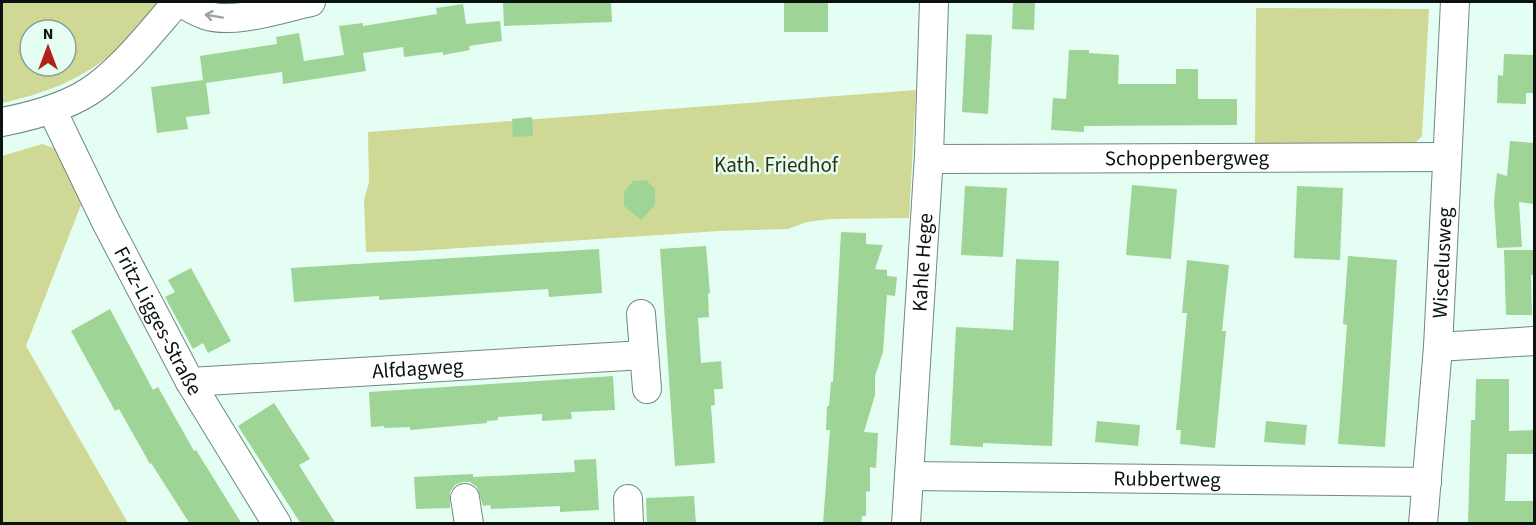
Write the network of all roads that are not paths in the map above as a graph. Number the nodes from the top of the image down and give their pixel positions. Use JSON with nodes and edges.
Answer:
{"nodes":[{"id":1,"x":179,"y":2,"type":"edge"},
{"id":2,"x":311,"y":2,"type":"edge"},
{"id":3,"x":934,"y":2,"type":"edge"},
{"id":4,"x":1455,"y":2,"type":"edge"},
{"id":5,"x":52,"y":110,"type":"junction"},
{"id":6,"x":2,"y":122,"type":"edge"},
{"id":7,"x":1446,"y":157,"type":"junction"},
{"id":8,"x":929,"y":159,"type":"junction"},
{"id":9,"x":641,"y":314,"type":"dead end"},
{"id":10,"x":1534,"y":341,"type":"edge"},
{"id":11,"x":1438,"y":347,"type":"junction"},
{"id":12,"x":644,"y":355,"type":"junction"},
{"id":13,"x":190,"y":382,"type":"junction"},
{"id":14,"x":647,"y":389,"type":"dead end"},
{"id":15,"x":909,"y":476,"type":"junction"},
{"id":16,"x":1426,"y":482,"type":"junction"},
{"id":17,"x":278,"y":524,"type":"edge"},
{"id":18,"x":906,"y":524,"type":"edge"},
{"id":19,"x":1423,"y":524,"type":"edge"}],
"edges":[{"from":2,"to":1,"type":"street","one_way":true},
{"from":1,"to":5,"type":"street"},
{"from":3,"to":8,"type":"street","name":"Kahle Hege"},
{"from":4,"to":7,"type":"street","name":"Wiscelusweg"},
{"from":5,"to":6,"type":"street"},
{"from":5,"to":13,"type":"street","name":"Fritz-Ligges-Straße"},
{"from":7,"to":8,"type":"street","name":"Schoppenbergweg"},
{"from":7,"to":11,"type":"street","name":"Wiscelusweg"},
{"from":8,"to":15,"type":"street","name":"Kahle Hege"},
{"from":9,"to":12,"type":"street"},
{"from":10,"to":11,"type":"street"},
{"from":11,"to":16,"type":"street","name":"Wiscelusweg"},
{"from":12,"to":13,"type":"street","name":"Alfdagweg"},
{"from":12,"to":14,"type":"street"},
{"from":13,"to":17,"type":"street","name":"Fritz-Ligges-Straße"},
{"from":15,"to":16,"type":"street","name":"Rubbertweg"},
{"from":15,"to":18,"type":"street","name":"Kahle Hege"},
{"from":16,"to":19,"type":"street","name":"Wiscelusweg"}]}
